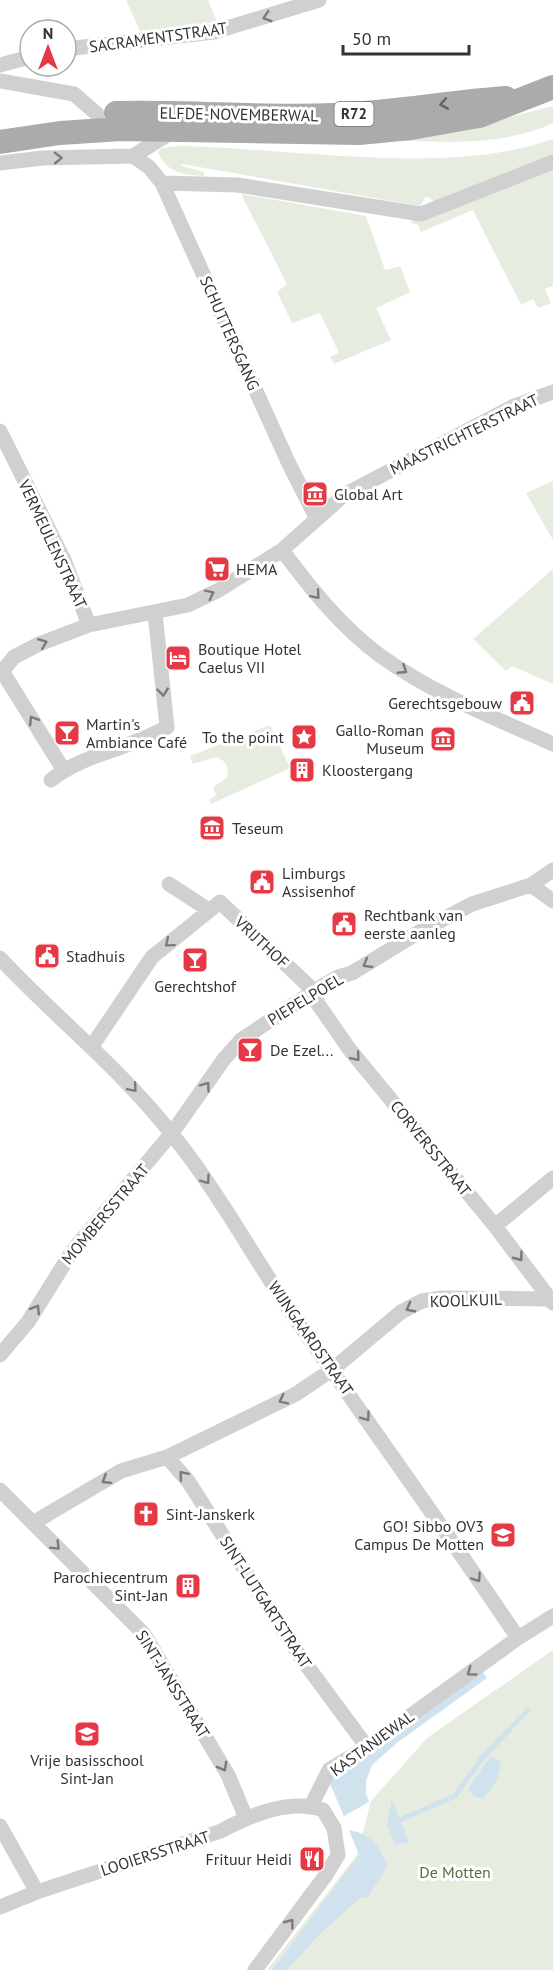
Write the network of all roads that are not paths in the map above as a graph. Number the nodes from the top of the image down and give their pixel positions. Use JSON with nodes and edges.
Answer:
{"nodes":[{"id":1,"x":319,"y":0,"type":"edge"},
{"id":2,"x":78,"y":48,"type":"edge"},
{"id":3,"x":18,"y":60,"type":"edge"},
{"id":4,"x":0,"y":65,"type":"edge"},
{"id":5,"x":0,"y":81,"type":"edge"},
{"id":6,"x":553,"y":87,"type":"edge"},
{"id":7,"x":523,"y":97,"type":"junction"},
{"id":8,"x":97,"y":114,"type":"junction"},
{"id":9,"x":0,"y":126,"type":"edge"},
{"id":10,"x":175,"y":130,"type":"junction"},
{"id":11,"x":0,"y":142,"type":"edge"},
{"id":12,"x":133,"y":156,"type":"junction"},
{"id":13,"x":553,"y":162,"type":"edge"},
{"id":14,"x":0,"y":163,"type":"edge"},
{"id":15,"x":162,"y":183,"type":"junction"},
{"id":16,"x":553,"y":392,"type":"edge"},
{"id":17,"x":0,"y":431,"type":"edge"},
{"id":18,"x":317,"y":519,"type":"junction"},
{"id":19,"x":282,"y":550,"type":"junction"},
{"id":20,"x":155,"y":613,"type":"junction"},
{"id":21,"x":89,"y":625,"type":"junction"},
{"id":22,"x":1,"y":672,"type":"edge"},
{"id":23,"x":553,"y":744,"type":"edge"},
{"id":24,"x":63,"y":770,"type":"junction"},
{"id":25,"x":51,"y":780,"type":"dead end"},
{"id":26,"x":553,"y":870,"type":"edge"},
{"id":27,"x":169,"y":884,"type":"dead end"},
{"id":28,"x":531,"y":885,"type":"junction"},
{"id":29,"x":553,"y":901,"type":"edge"},
{"id":30,"x":209,"y":910,"type":"junction"},
{"id":31,"x":0,"y":958,"type":"edge"},
{"id":32,"x":314,"y":991,"type":"junction"},
{"id":33,"x":92,"y":1046,"type":"junction"},
{"id":34,"x":172,"y":1133,"type":"junction"},
{"id":35,"x":553,"y":1178,"type":"edge"},
{"id":36,"x":495,"y":1226,"type":"junction"},
{"id":37,"x":552,"y":1300,"type":"edge"},
{"id":38,"x":0,"y":1355,"type":"edge"},
{"id":39,"x":333,"y":1369,"type":"junction"},
{"id":40,"x":167,"y":1457,"type":"junction"},
{"id":41,"x":0,"y":1490,"type":"edge"},
{"id":42,"x":33,"y":1523,"type":"junction"},
{"id":43,"x":553,"y":1616,"type":"edge"},
{"id":44,"x":518,"y":1638,"type":"junction"},
{"id":45,"x":367,"y":1747,"type":"junction"},
{"id":46,"x":311,"y":1806,"type":"junction"},
{"id":47,"x":246,"y":1818,"type":"junction"},
{"id":48,"x":0,"y":1826,"type":"edge"},
{"id":49,"x":37,"y":1892,"type":"junction"},
{"id":50,"x":0,"y":1908,"type":"edge"},
{"id":51,"x":255,"y":1970,"type":"edge"}],
"edges":[{"from":1,"to":2,"type":"street","name":"SACRAMENTSTRAAT","one_way":true},
{"from":3,"to":4,"type":"street"},
{"from":5,"to":8,"type":"street"},
{"from":6,"to":7,"type":"main road","name":"ELFDE-NOVEMBERWAL","number":"R72"},
{"from":7,"to":8,"type":"main road","name":"ELFDE-NOVEMBERWAL","number":"R72","one_way":true},
{"from":7,"to":10,"type":"main road","name":"ELFDE-NOVEMBERWAL","number":"R72"},
{"from":8,"to":9,"type":"main road","number":"R72"},
{"from":10,"to":11,"type":"main road","number":"R72"},
{"from":10,"to":12,"type":"street"},
{"from":14,"to":12,"type":"street","one_way":true},
{"from":12,"to":15,"type":"street","name":"SCHUTTERSGANG"},
{"from":13,"to":15,"type":"street"},
{"from":15,"to":18,"type":"street","name":"SCHUTTERSGANG"},
{"from":16,"to":18,"type":"street","name":"MAASTRICHTERSTRAAT"},
{"from":17,"to":21,"type":"street","name":"VERMEULENSTRAAT"},
{"from":18,"to":19,"type":"street","name":"MAASTRICHTERSTRAAT"},
{"from":20,"to":19,"type":"street","name":"MAASTRICHTERSTRAAT","one_way":true},
{"from":19,"to":23,"type":"street","one_way":true},
{"from":20,"to":21,"type":"street","name":"MAASTRICHTERSTRAAT"},
{"from":20,"to":24,"type":"street","one_way":true},
{"from":22,"to":21,"type":"street","name":"MAASTRICHTERSTRAAT","one_way":true},
{"from":24,"to":22,"type":"street","one_way":true},
{"from":24,"to":25,"type":"street"},
{"from":26,"to":28,"type":"street","name":"PIEPELPOEL"},
{"from":27,"to":30,"type":"street"},
{"from":28,"to":29,"type":"street"},
{"from":28,"to":32,"type":"street","name":"PIEPELPOEL","one_way":true},
{"from":30,"to":32,"type":"street","name":"VRIJTHOF"},
{"from":30,"to":33,"type":"street","one_way":true},
{"from":31,"to":33,"type":"street","name":"WIJNGAARDSTRAAT"},
{"from":34,"to":32,"type":"street","name":"PIEPELPOEL","one_way":true},
{"from":32,"to":36,"type":"street","name":"CORVERSSTRAAT","one_way":true},
{"from":33,"to":34,"type":"street","name":"WIJNGAARDSTRAAT","one_way":true},
{"from":38,"to":34,"type":"street","name":"MOMBERSSTRAAT","one_way":true},
{"from":34,"to":39,"type":"street","name":"WIJNGAARDSTRAAT","one_way":true},
{"from":35,"to":36,"type":"street"},
{"from":36,"to":37,"type":"street","name":"CORVERSSTRAAT","one_way":true},
{"from":37,"to":39,"type":"street","name":"KOOLKUIL","one_way":true},
{"from":39,"to":40,"type":"street","name":"KOOLKUIL","one_way":true},
{"from":39,"to":44,"type":"street","name":"WIJNGAARDSTRAAT","one_way":true},
{"from":40,"to":42,"type":"street","name":"KOOLKUIL","one_way":true},
{"from":45,"to":40,"type":"street","name":"SINT-LUTGARTSTRAAT","one_way":true},
{"from":41,"to":42,"type":"street","name":"SINT-JANSSTRAAT"},
{"from":42,"to":47,"type":"street","name":"SINT-JANSSTRAAT","one_way":true},
{"from":43,"to":44,"type":"street","name":"KASTANJEWAL"},
{"from":44,"to":45,"type":"street","name":"KASTANJEWAL","one_way":true},
{"from":45,"to":46,"type":"street","name":"KASTANJEWAL"},
{"from":46,"to":47,"type":"street","name":"LOOIERSSTRAAT"},
{"from":51,"to":46,"type":"street","one_way":true},
{"from":47,"to":49,"type":"street","name":"LOOIERSSTRAAT"},
{"from":48,"to":49,"type":"street"},
{"from":49,"to":50,"type":"street","name":"LOOIERSSTRAAT"}]}
